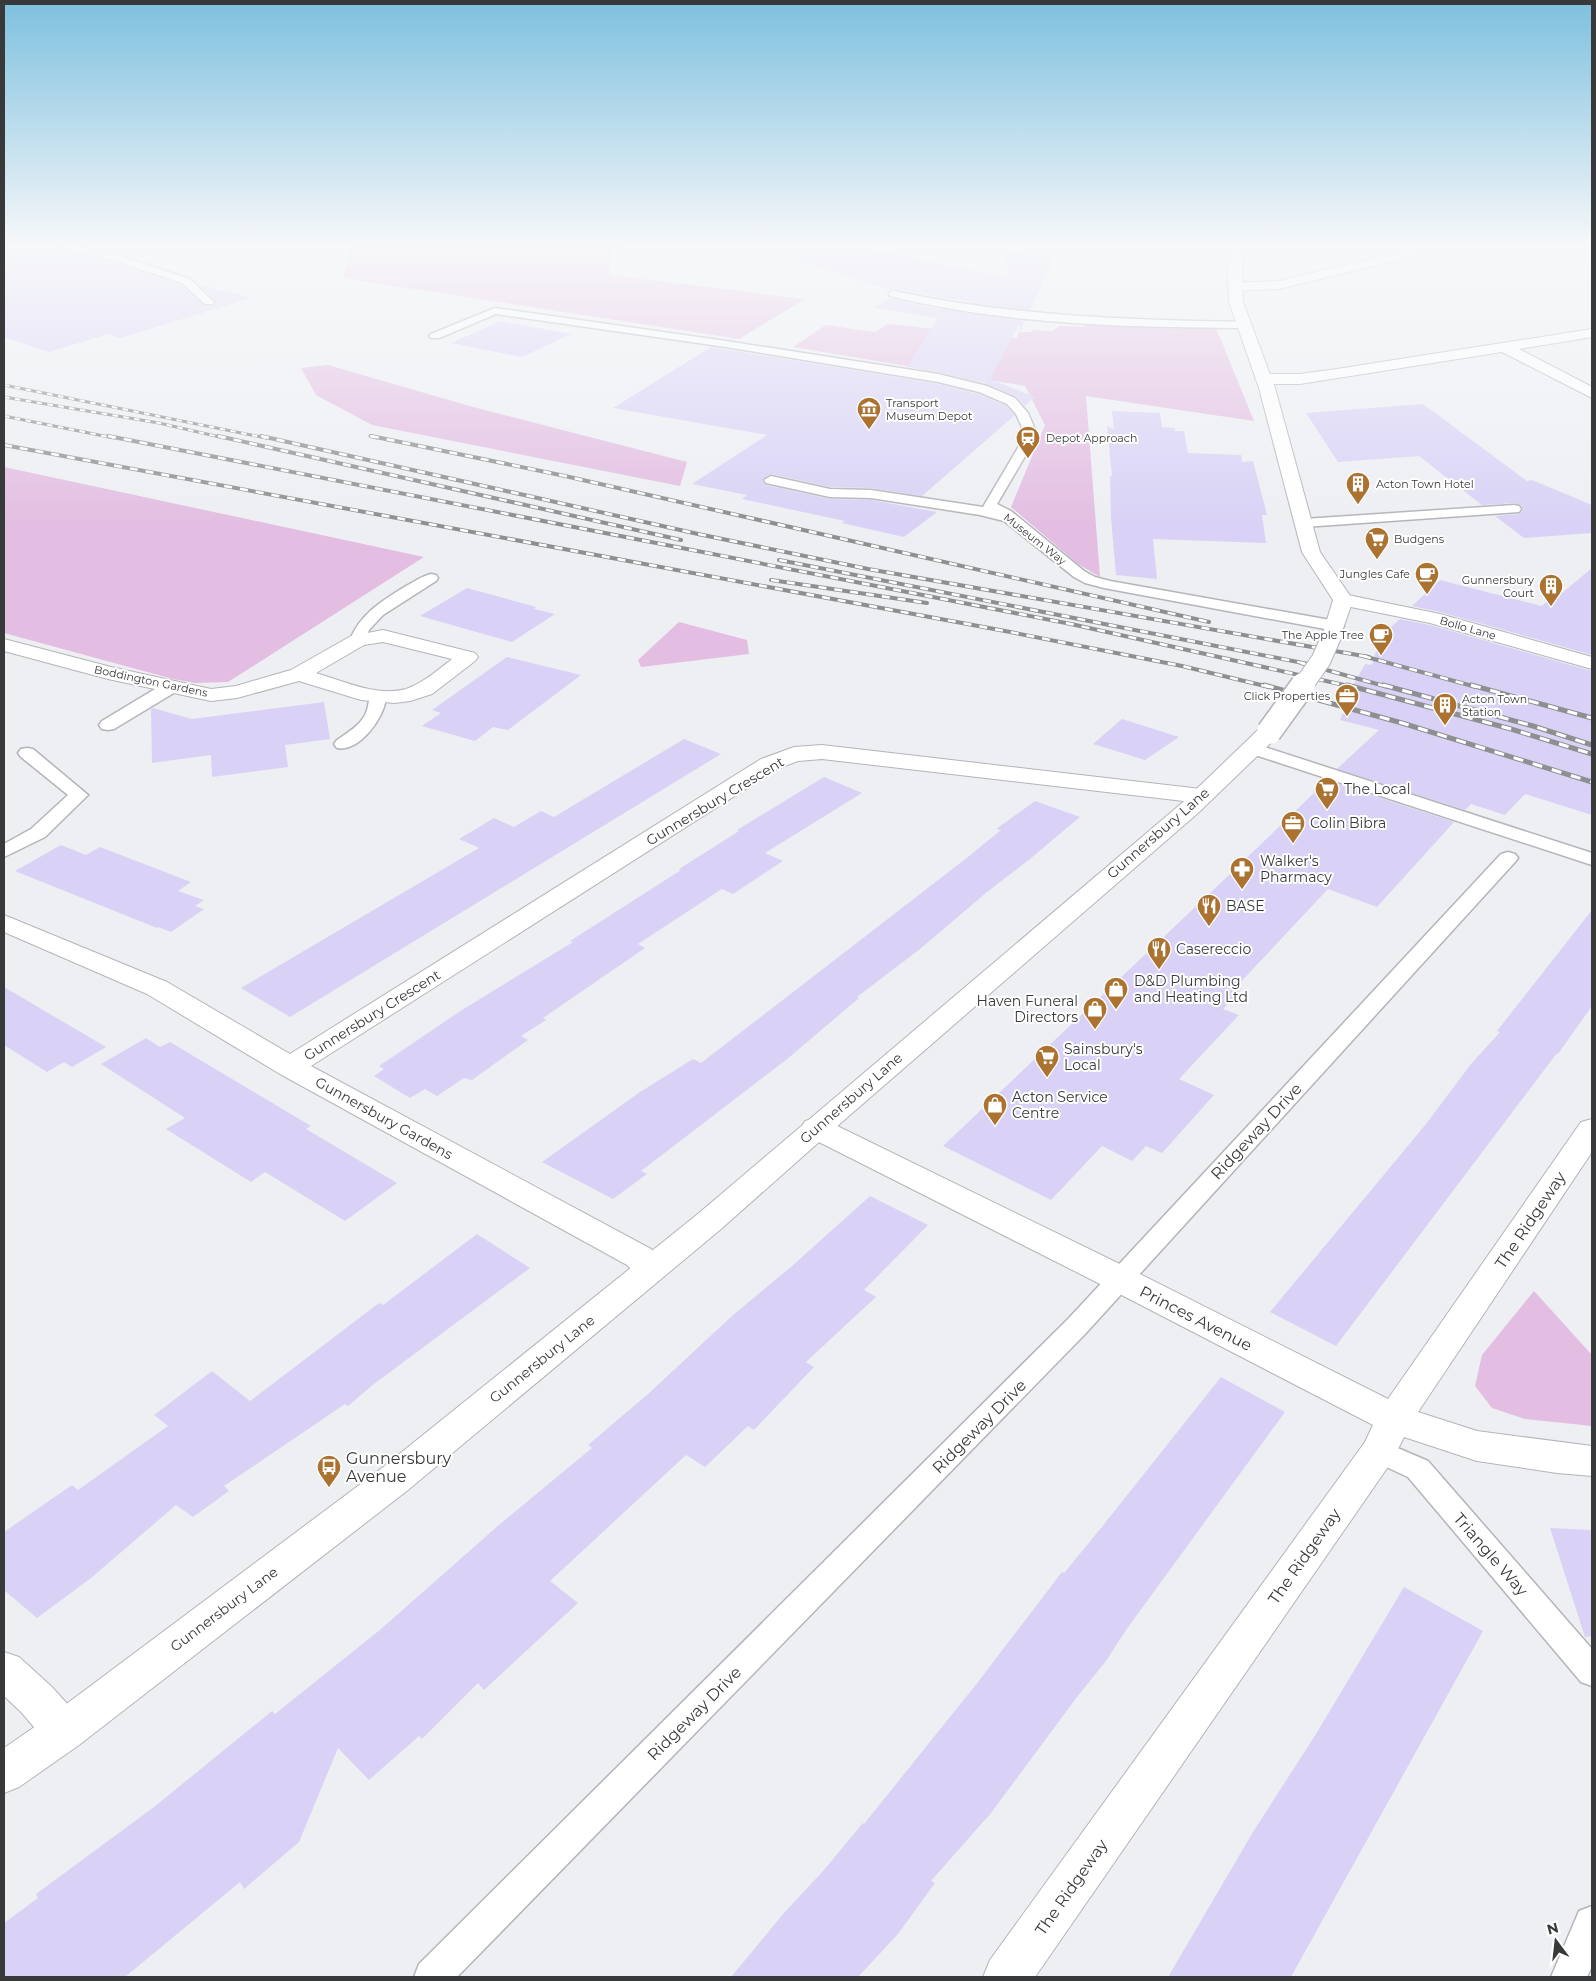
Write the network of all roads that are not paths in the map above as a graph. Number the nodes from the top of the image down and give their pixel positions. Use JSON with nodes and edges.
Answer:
{"nodes":[{"id":1,"x":684,"y":338,"type":"edge"},
{"id":2,"x":1248,"y":338,"type":"edge"},
{"id":3,"x":1561,"y":338,"type":"edge"},
{"id":4,"x":1506,"y":348,"type":"junction"},
{"id":5,"x":1263,"y":379,"type":"junction"},
{"id":6,"x":1592,"y":392,"type":"edge"},
{"id":7,"x":771,"y":480,"type":"dead end"},
{"id":8,"x":1397,"y":502,"type":"dead end"},
{"id":9,"x":1514,"y":509,"type":"dead end"},
{"id":10,"x":1389,"y":514,"type":"dead end"},
{"id":11,"x":1358,"y":517,"type":"dead end"},
{"id":12,"x":1010,"y":519,"type":"junction"},
{"id":13,"x":1303,"y":521,"type":"junction"},
{"id":14,"x":432,"y":578,"type":"dead end"},
{"id":15,"x":1343,"y":600,"type":"junction"},
{"id":16,"x":1334,"y":629,"type":"junction"},
{"id":17,"x":358,"y":640,"type":"junction"},
{"id":18,"x":4,"y":645,"type":"edge"},
{"id":19,"x":1592,"y":663,"type":"edge"},
{"id":20,"x":298,"y":674,"type":"junction"},
{"id":21,"x":172,"y":687,"type":"junction"},
{"id":22,"x":378,"y":697,"type":"junction"},
{"id":23,"x":108,"y":725,"type":"dead end"},
{"id":24,"x":343,"y":744,"type":"dead end"},
{"id":25,"x":1252,"y":748,"type":"junction"},
{"id":26,"x":27,"y":753,"type":"dead end"},
{"id":27,"x":1201,"y":796,"type":"junction"},
{"id":28,"x":4,"y":851,"type":"edge"},
{"id":29,"x":1508,"y":858,"type":"dead end"},
{"id":30,"x":1592,"y":859,"type":"edge"},
{"id":31,"x":4,"y":923,"type":"edge"},
{"id":32,"x":290,"y":1067,"type":"junction"},
{"id":33,"x":816,"y":1128,"type":"junction"},
{"id":34,"x":1592,"y":1129,"type":"edge"},
{"id":35,"x":651,"y":1269,"type":"junction"},
{"id":36,"x":1120,"y":1279,"type":"junction"},
{"id":37,"x":1386,"y":1435,"type":"junction"},
{"id":38,"x":1592,"y":1461,"type":"edge"},
{"id":39,"x":4,"y":1670,"type":"edge"},
{"id":40,"x":1592,"y":1672,"type":"edge"},
{"id":41,"x":64,"y":1732,"type":"junction"},
{"id":42,"x":4,"y":1773,"type":"edge"},
{"id":43,"x":1592,"y":1924,"type":"edge"},
{"id":44,"x":432,"y":1977,"type":"edge"},
{"id":45,"x":1007,"y":1977,"type":"edge"},
{"id":46,"x":1569,"y":1977,"type":"edge"}],
"edges":[{"from":1,"to":12,"type":"lane","name":"Museum Way"},
{"from":2,"to":5,"type":"street"},
{"from":3,"to":4,"type":"street"},
{"from":4,"to":5,"type":"street"},
{"from":4,"to":6,"type":"street"},
{"from":5,"to":13,"type":"street"},
{"from":7,"to":12,"type":"lane"},
{"from":8,"to":10,"type":"lane"},
{"from":9,"to":13,"type":"lane"},
{"from":11,"to":13,"type":"lane"},
{"from":12,"to":16,"type":"lane","name":"Museum Way"},
{"from":13,"to":15,"type":"street"},
{"from":14,"to":17,"type":"lane"},
{"from":15,"to":16,"type":"street","name":"Gunnersbury Lane"},
{"from":15,"to":19,"type":"street","name":"Bollo Lane"},
{"from":16,"to":25,"type":"street","name":"Gunnersbury Lane","bridge":true},
{"from":17,"to":20,"type":"street","name":"Boddington Gardens"},
{"from":17,"to":22,"type":"street","name":"Boddington Gardens"},
{"from":18,"to":21,"type":"street","name":"Boddington Gardens"},
{"from":20,"to":21,"type":"street","name":"Boddington Gardens"},
{"from":20,"to":22,"type":"street","name":"Boddington Gardens"},
{"from":21,"to":23,"type":"lane"},
{"from":22,"to":24,"type":"lane"},
{"from":25,"to":27,"type":"street","name":"Gunnersbury Lane"},
{"from":25,"to":30,"type":"lane"},
{"from":26,"to":28,"type":"lane"},
{"from":27,"to":32,"type":"street","name":"Gunnersbury Crescent"},
{"from":27,"to":33,"type":"street","name":"Gunnersbury Lane"},
{"from":29,"to":36,"type":"lane","name":"Ridgeway Drive"},
{"from":31,"to":32,"type":"street","name":"Gunnersbury Gardens"},
{"from":32,"to":35,"type":"street","name":"Gunnersbury Gardens"},
{"from":33,"to":35,"type":"street","name":"Gunnersbury Lane"},
{"from":33,"to":36,"type":"street","name":"Princes Avenue"},
{"from":34,"to":37,"type":"street","name":"The Ridgeway"},
{"from":35,"to":41,"type":"street","name":"Gunnersbury Lane"},
{"from":36,"to":37,"type":"street","name":"Princes Avenue"},
{"from":36,"to":44,"type":"lane","name":"Ridgeway Drive"},
{"from":37,"to":38,"type":"street","name":"Princes Avenue"},
{"from":37,"to":40,"type":"lane","name":"Triangle Way"},
{"from":37,"to":45,"type":"street","name":"The Ridgeway"},
{"from":39,"to":41,"type":"street"},
{"from":41,"to":42,"type":"street","name":"Gunnersbury Lane"},
{"from":43,"to":46,"type":"lane"}]}
